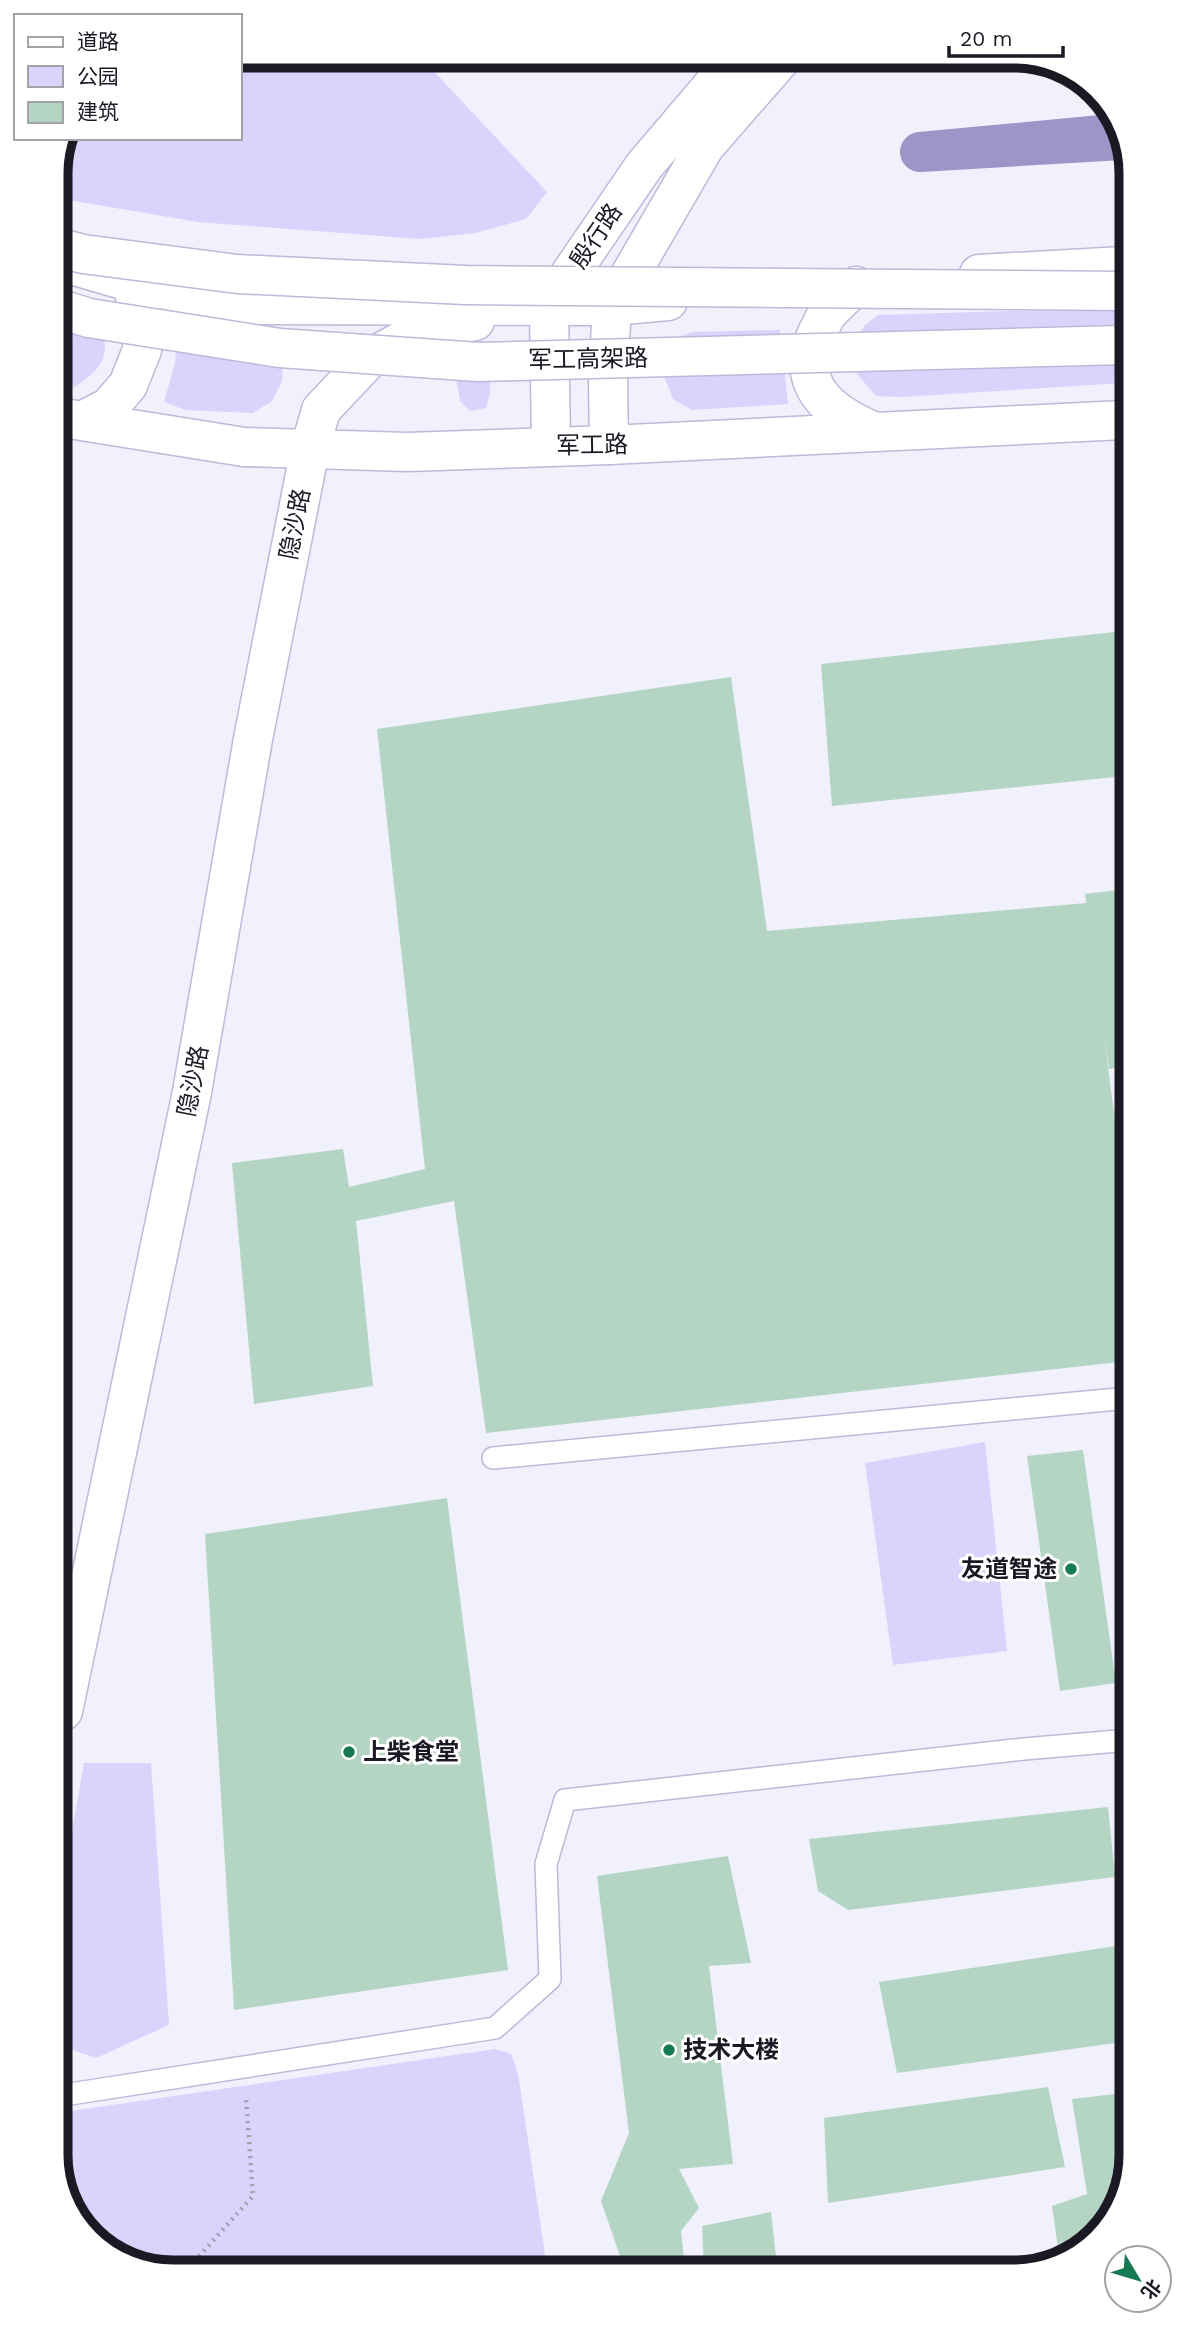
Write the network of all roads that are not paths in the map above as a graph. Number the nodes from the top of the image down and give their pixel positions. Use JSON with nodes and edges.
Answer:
{"nodes":[{"id":1,"x":727,"y":68,"type":"edge"},
{"id":2,"x":773,"y":68,"type":"edge"},
{"id":3,"x":68,"y":250,"type":"edge"},
{"id":4,"x":68,"y":263,"type":"edge"},
{"id":5,"x":1119,"y":266,"type":"edge"},
{"id":6,"x":130,"y":282,"type":"junction"},
{"id":7,"x":856,"y":286,"type":"junction"},
{"id":8,"x":1119,"y":291,"type":"edge"},
{"id":9,"x":549,"y":305,"type":"junction"},
{"id":10,"x":612,"y":306,"type":"junction"},
{"id":11,"x":68,"y":311,"type":"edge"},
{"id":12,"x":1119,"y":345,"type":"edge"},
{"id":13,"x":70,"y":419,"type":"edge"},
{"id":14,"x":1119,"y":420,"type":"edge"},
{"id":15,"x":875,"y":432,"type":"junction"},
{"id":16,"x":609,"y":445,"type":"junction"},
{"id":17,"x":551,"y":446,"type":"junction"},
{"id":18,"x":310,"y":449,"type":"junction"},
{"id":19,"x":1119,"y":1399,"type":"edge"},
{"id":20,"x":493,"y":1458,"type":"dead end"},
{"id":21,"x":68,"y":1687,"type":"edge"},
{"id":22,"x":1119,"y":1741,"type":"edge"},
{"id":23,"x":68,"y":2094,"type":"edge"}],
"edges":[{"from":1,"to":9,"type":"main road","name":"殷行路"},
{"from":2,"to":10,"type":"main road","name":"殷行路"},
{"from":3,"to":8,"type":"main road","bridge":true},
{"from":4,"to":6,"type":"main road"},
{"from":5,"to":7,"type":"main road"},
{"from":6,"to":9,"type":"main road"},
{"from":6,"to":13,"type":"main road","name":"军工路"},
{"from":7,"to":10,"type":"main road"},
{"from":7,"to":15,"type":"main road","name":"军工路"},
{"from":9,"to":10,"type":"main road"},
{"from":9,"to":17,"type":"main road"},
{"from":9,"to":18,"type":"main road"},
{"from":10,"to":16,"type":"main road","name":"殷行路"},
{"from":11,"to":12,"type":"main road","name":"军工高架路","bridge":true},
{"from":13,"to":18,"type":"main road","name":"军工路"},
{"from":14,"to":15,"type":"main road","name":"军工路"},
{"from":15,"to":16,"type":"main road","name":"军工路"},
{"from":16,"to":17,"type":"main road","name":"军工路"},
{"from":17,"to":18,"type":"main road","name":"军工路"},
{"from":18,"to":21,"type":"main road","name":"隐沙路"},
{"from":19,"to":20,"type":"lane"},
{"from":22,"to":23,"type":"lane"}]}
